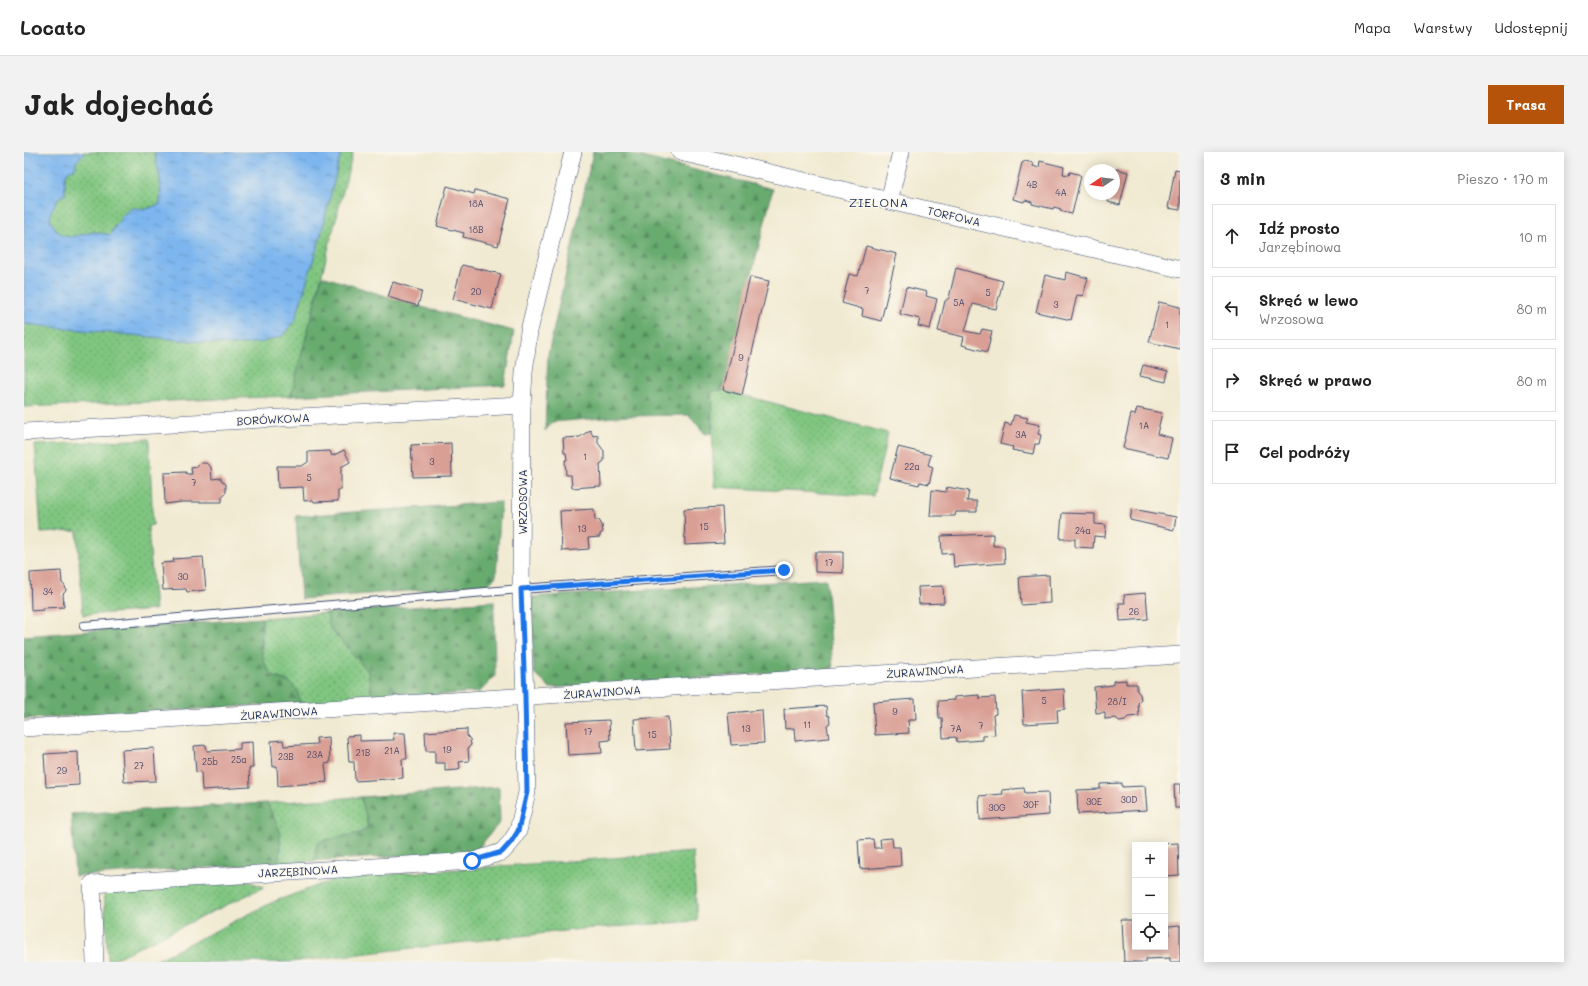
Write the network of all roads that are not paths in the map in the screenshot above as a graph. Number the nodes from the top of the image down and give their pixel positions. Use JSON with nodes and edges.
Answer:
{"nodes":[{"id":1,"x":573,"y":152,"type":"edge"},
{"id":2,"x":680,"y":152,"type":"edge"},
{"id":3,"x":901,"y":152,"type":"edge"},
{"id":4,"x":889,"y":201,"type":"junction"},
{"id":5,"x":1180,"y":269,"type":"edge"},
{"id":6,"x":522,"y":405,"type":"junction"},
{"id":7,"x":24,"y":432,"type":"edge"},
{"id":8,"x":784,"y":570,"type":"dead end"},
{"id":9,"x":521,"y":589,"type":"junction"},
{"id":10,"x":84,"y":626,"type":"dead end"},
{"id":11,"x":1180,"y":655,"type":"edge"},
{"id":12,"x":525,"y":697,"type":"junction"},
{"id":13,"x":24,"y":728,"type":"edge"},
{"id":14,"x":502,"y":852,"type":"joint"},
{"id":15,"x":94,"y":962,"type":"edge"}],
"edges":[{"from":1,"to":6,"type":"street","name":"WRZOSOWA"},
{"from":2,"to":4,"type":"street","name":"TORFOWA"},
{"from":3,"to":4,"type":"street"},
{"from":4,"to":5,"type":"street","name":"TORFOWA"},
{"from":6,"to":7,"type":"street","name":"BORÓWKOWA"},
{"from":6,"to":9,"type":"street","name":"WRZOSOWA"},
{"from":8,"to":9,"type":"lane"},
{"from":9,"to":10,"type":"lane"},
{"from":9,"to":12,"type":"street","name":"WRZOSOWA"},
{"from":11,"to":12,"type":"street","name":"ŻURAWINOWA"},
{"from":12,"to":13,"type":"street","name":"ŻURAWINOWA"},
{"from":12,"to":14,"type":"street","name":"WRZOSOWA"},
{"from":14,"to":15,"type":"street","name":"JARZĘBINOWA"}]}
